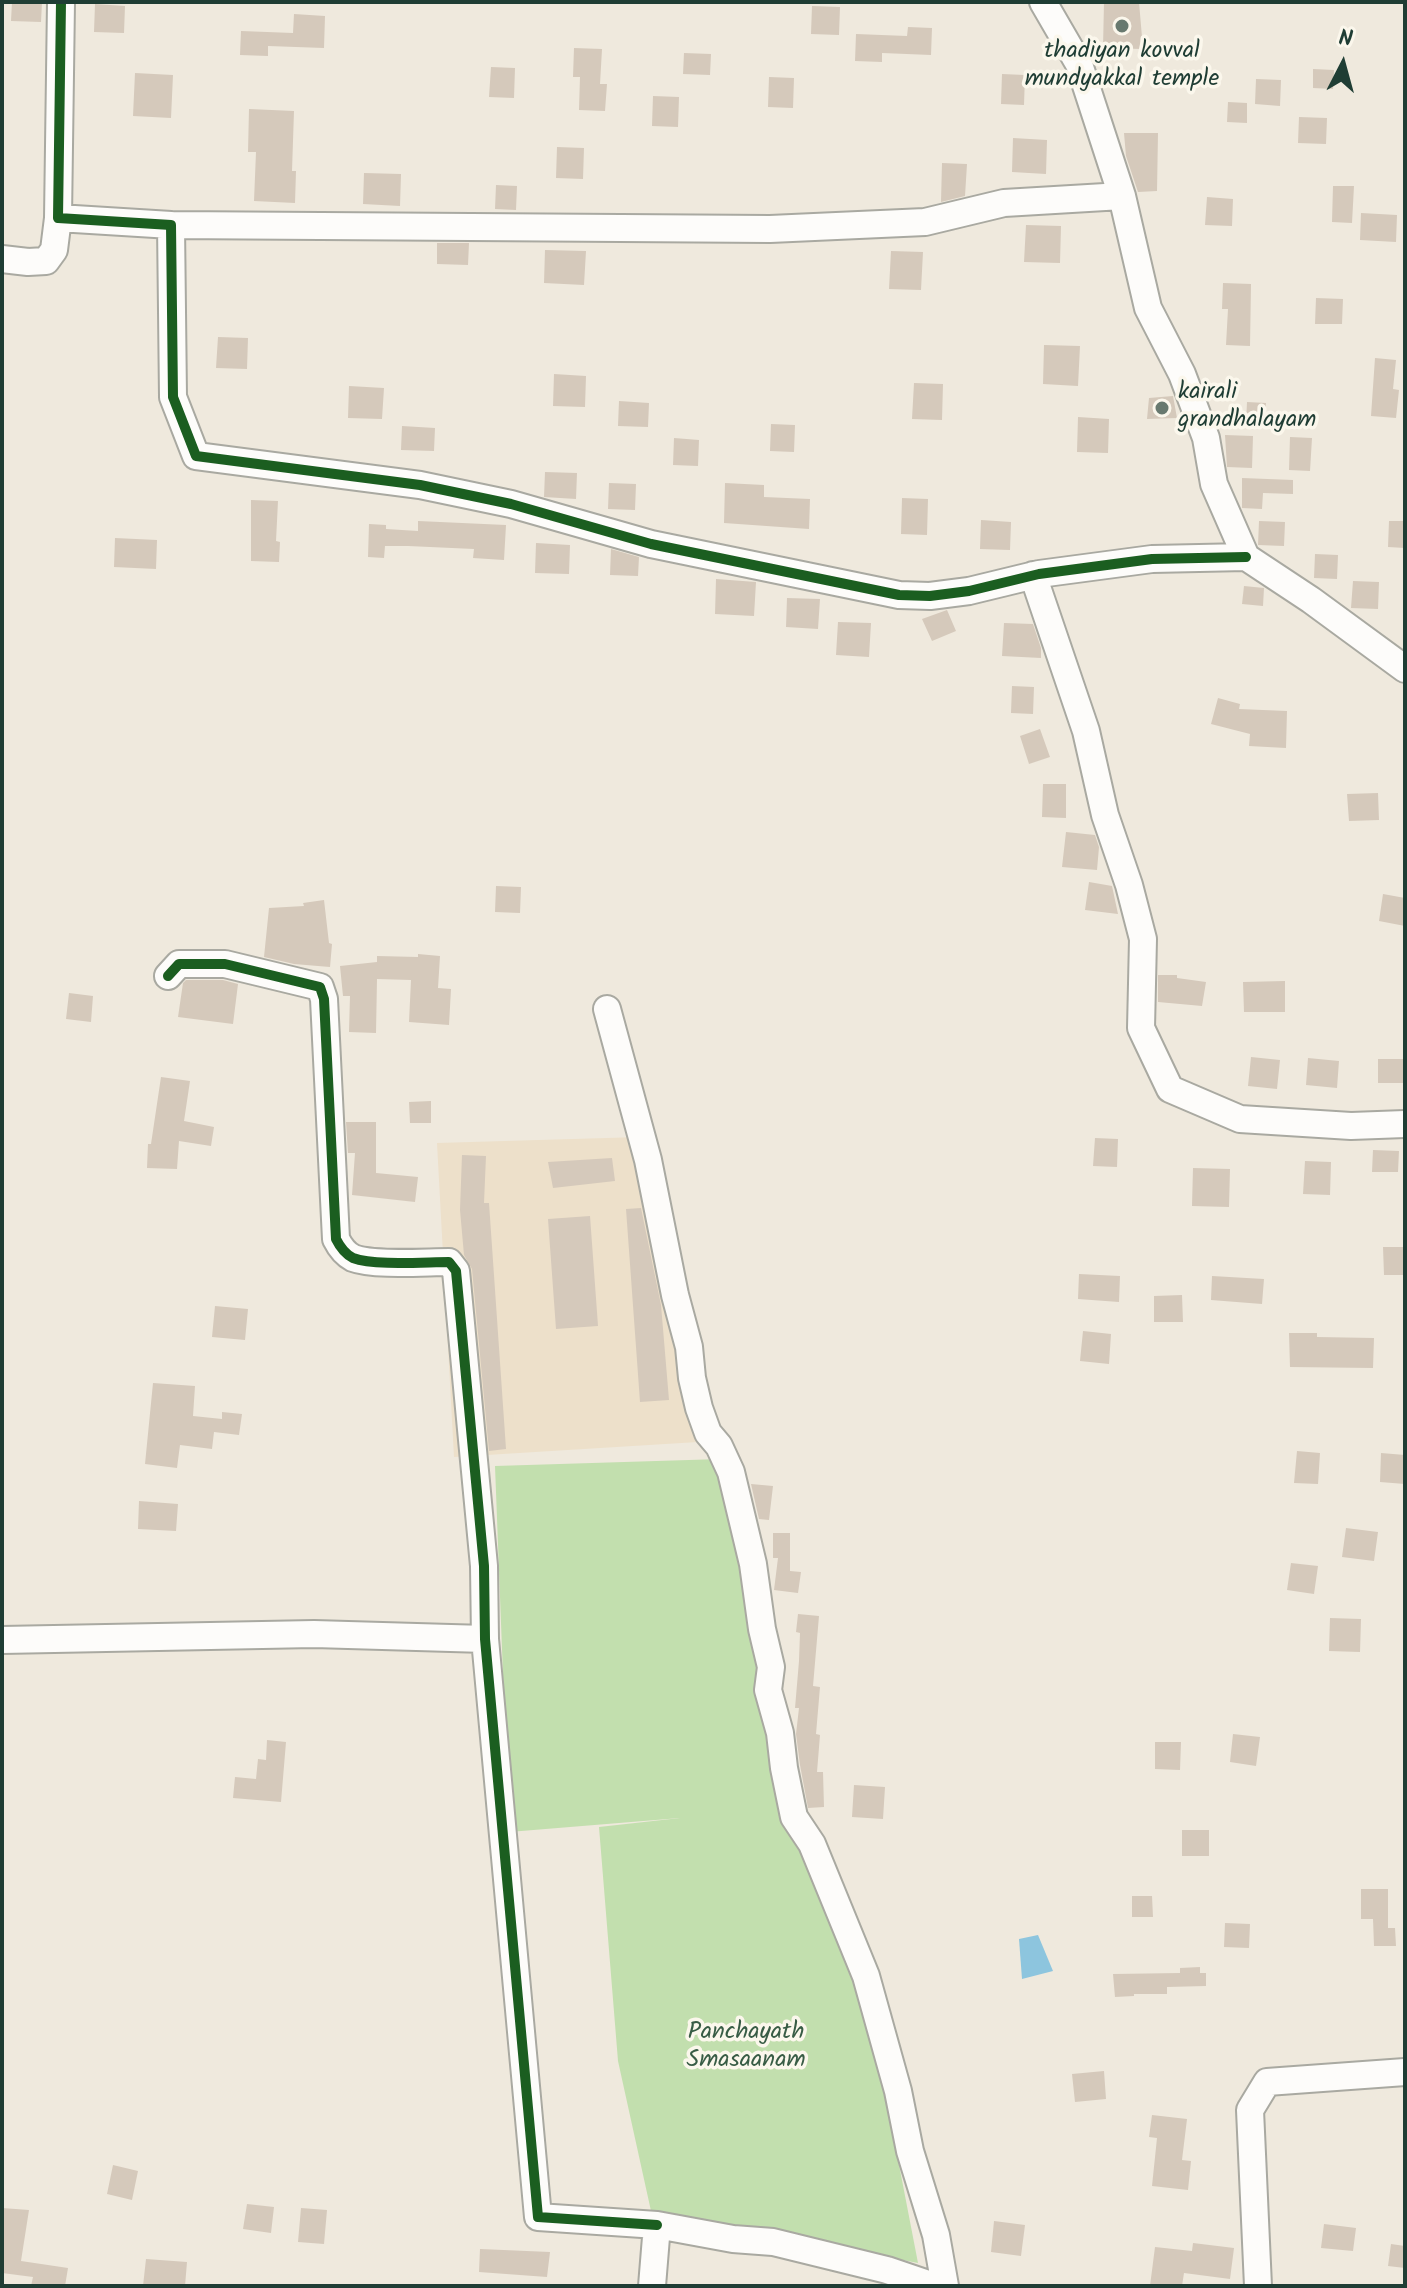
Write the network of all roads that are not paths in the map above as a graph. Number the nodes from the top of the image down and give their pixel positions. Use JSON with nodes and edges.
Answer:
{"nodes":[{"id":1,"x":61,"y":2,"type":"edge"},
{"id":2,"x":1043,"y":2,"type":"edge"},
{"id":3,"x":1122,"y":196,"type":"junction"},
{"id":4,"x":58,"y":218,"type":"junction"},
{"id":5,"x":171,"y":225,"type":"junction"},
{"id":6,"x":2,"y":259,"type":"edge"},
{"id":7,"x":1246,"y":557,"type":"junction"},
{"id":8,"x":1033,"y":575,"type":"junction"},
{"id":9,"x":1405,"y":669,"type":"edge"},
{"id":10,"x":168,"y":976,"type":"dead end"},
{"id":11,"x":607,"y":1009,"type":"dead end"},
{"id":12,"x":1405,"y":1124,"type":"edge"},
{"id":13,"x":485,"y":1639,"type":"junction"},
{"id":14,"x":2,"y":1640,"type":"edge"},
{"id":15,"x":1405,"y":2072,"type":"edge"},
{"id":16,"x":657,"y":2225,"type":"junction"},
{"id":17,"x":923,"y":2285,"type":"edge"},
{"id":18,"x":652,"y":2286,"type":"edge"},
{"id":19,"x":945,"y":2286,"type":"edge"},
{"id":20,"x":1258,"y":2286,"type":"edge"}],
"edges":[{"from":1,"to":4,"type":"street"},
{"from":2,"to":3,"type":"street"},
{"from":3,"to":5,"type":"street"},
{"from":3,"to":7,"type":"street"},
{"from":4,"to":5,"type":"street"},
{"from":4,"to":6,"type":"street"},
{"from":5,"to":8,"type":"street"},
{"from":7,"to":8,"type":"street"},
{"from":7,"to":9,"type":"street"},
{"from":8,"to":12,"type":"street"},
{"from":10,"to":13,"type":"street"},
{"from":11,"to":19,"type":"street"},
{"from":13,"to":14,"type":"street"},
{"from":13,"to":16,"type":"street"},
{"from":15,"to":20,"type":"street"},
{"from":16,"to":17,"type":"street"},
{"from":16,"to":18,"type":"street"}]}
